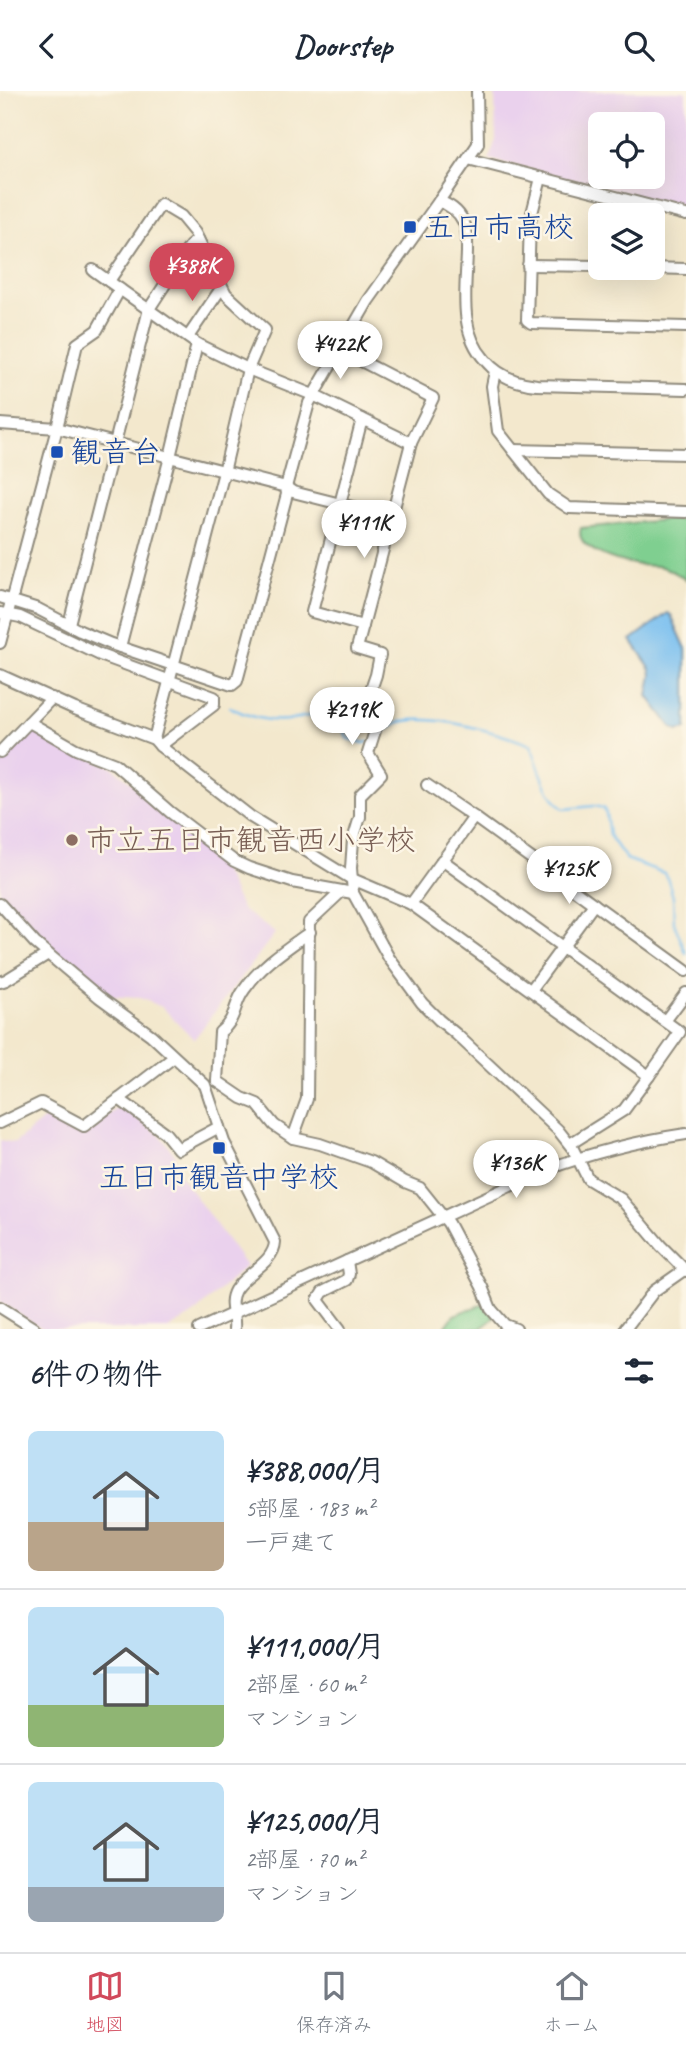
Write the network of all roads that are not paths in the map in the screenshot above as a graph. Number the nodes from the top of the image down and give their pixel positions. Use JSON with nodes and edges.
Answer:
{"nodes":[{"id":1,"x":477,"y":91,"type":"edge"},
{"id":2,"x":468,"y":159,"type":"junction"},
{"id":3,"x":541,"y":178,"type":"junction"},
{"id":4,"x":439,"y":201,"type":"junction"},
{"id":5,"x":686,"y":215,"type":"edge"},
{"id":6,"x":198,"y":239,"type":"junction"},
{"id":7,"x":528,"y":265,"type":"junction"},
{"id":8,"x":588,"y":267,"type":"edge"},
{"id":9,"x":665,"y":268,"type":"edge"},
{"id":10,"x":686,"y":269,"type":"edge"},
{"id":11,"x":93,"y":270,"type":"dead end"},
{"id":12,"x":109,"y":281,"type":"junction"},
{"id":13,"x":222,"y":287,"type":"junction"},
{"id":14,"x":120,"y":289,"type":"junction"},
{"id":15,"x":149,"y":309,"type":"junction"},
{"id":16,"x":686,"y":327,"type":"edge"},
{"id":17,"x":192,"y":340,"type":"junction"},
{"id":18,"x":340,"y":350,"type":"junction"},
{"id":19,"x":248,"y":369,"type":"junction"},
{"id":20,"x":495,"y":371,"type":"junction"},
{"id":21,"x":686,"y":389,"type":"edge"},
{"id":22,"x":313,"y":395,"type":"junction"},
{"id":23,"x":362,"y":419,"type":"junction"},
{"id":24,"x":0,"y":424,"type":"edge"},
{"id":25,"x":57,"y":428,"type":"junction"},
{"id":26,"x":116,"y":443,"type":"junction"},
{"id":27,"x":411,"y":443,"type":"junction"},
{"id":28,"x":513,"y":450,"type":"junction"},
{"id":29,"x":686,"y":454,"type":"edge"},
{"id":30,"x":170,"y":457,"type":"junction"},
{"id":31,"x":224,"y":472,"type":"junction"},
{"id":32,"x":286,"y":487,"type":"junction"},
{"id":33,"x":340,"y":504,"type":"junction"},
{"id":34,"x":686,"y":512,"type":"edge"},
{"id":35,"x":392,"y":517,"type":"junction"},
{"id":36,"x":6,"y":599,"type":"edge"},
{"id":37,"x":4,"y":613,"type":"edge"},
{"id":38,"x":69,"y":624,"type":"junction"},
{"id":39,"x":363,"y":626,"type":"junction"},
{"id":40,"x":0,"y":643,"type":"edge"},
{"id":41,"x":120,"y":647,"type":"junction"},
{"id":42,"x":173,"y":666,"type":"junction"},
{"id":43,"x":0,"y":675,"type":"edge"},
{"id":44,"x":169,"y":681,"type":"junction"},
{"id":45,"x":52,"y":698,"type":"junction"},
{"id":46,"x":29,"y":722,"type":"junction"},
{"id":47,"x":157,"y":742,"type":"junction"},
{"id":48,"x":0,"y":752,"type":"edge"},
{"id":49,"x":427,"y":785,"type":"dead end"},
{"id":50,"x":474,"y":817,"type":"junction"},
{"id":51,"x":442,"y":860,"type":"junction"},
{"id":52,"x":351,"y":878,"type":"junction"},
{"id":53,"x":348,"y":892,"type":"junction"},
{"id":54,"x":0,"y":904,"type":"edge"},
{"id":55,"x":411,"y":904,"type":"junction"},
{"id":56,"x":594,"y":904,"type":"junction"},
{"id":57,"x":310,"y":932,"type":"junction"},
{"id":58,"x":563,"y":947,"type":"junction"},
{"id":59,"x":48,"y":954,"type":"junction"},
{"id":60,"x":686,"y":971,"type":"edge"},
{"id":61,"x":0,"y":982,"type":"edge"},
{"id":62,"x":531,"y":990,"type":"junction"},
{"id":63,"x":686,"y":993,"type":"edge"},
{"id":64,"x":665,"y":1021,"type":"junction"},
{"id":65,"x":174,"y":1057,"type":"junction"},
{"id":66,"x":649,"y":1076,"type":"junction"},
{"id":67,"x":217,"y":1081,"type":"junction"},
{"id":68,"x":205,"y":1085,"type":"junction"},
{"id":69,"x":119,"y":1099,"type":"junction"},
{"id":70,"x":0,"y":1123,"type":"edge"},
{"id":71,"x":219,"y":1127,"type":"junction"},
{"id":72,"x":686,"y":1134,"type":"edge"},
{"id":73,"x":293,"y":1138,"type":"junction"},
{"id":74,"x":569,"y":1144,"type":"junction"},
{"id":75,"x":578,"y":1159,"type":"junction"},
{"id":76,"x":444,"y":1216,"type":"junction"},
{"id":77,"x":347,"y":1261,"type":"junction"},
{"id":78,"x":685,"y":1271,"type":"edge"},
{"id":79,"x":0,"y":1307,"type":"edge"},
{"id":80,"x":232,"y":1315,"type":"junction"},
{"id":81,"x":35,"y":1329,"type":"edge"},
{"id":82,"x":199,"y":1329,"type":"edge"},
{"id":83,"x":234,"y":1329,"type":"edge"},
{"id":84,"x":340,"y":1329,"type":"edge"},
{"id":85,"x":516,"y":1329,"type":"edge"},
{"id":86,"x":625,"y":1329,"type":"edge"}],
"edges":[{"from":1,"to":2,"type":"street"},
{"from":2,"to":3,"type":"street"},
{"from":2,"to":4,"type":"street"},
{"from":3,"to":5,"type":"street"},
{"from":3,"to":7,"type":"street"},
{"from":4,"to":18,"type":"street"},
{"from":4,"to":20,"type":"street"},
{"from":6,"to":12,"type":"street"},
{"from":6,"to":13,"type":"street"},
{"from":6,"to":15,"type":"street"},
{"from":7,"to":8,"type":"street"},
{"from":7,"to":16,"type":"street"},
{"from":9,"to":10,"type":"street"},
{"from":11,"to":12,"type":"street"},
{"from":12,"to":14,"type":"street"},
{"from":13,"to":17,"type":"street"},
{"from":13,"to":19,"type":"street"},
{"from":14,"to":15,"type":"street"},
{"from":14,"to":25,"type":"street"},
{"from":15,"to":17,"type":"street"},
{"from":15,"to":26,"type":"street"},
{"from":17,"to":19,"type":"street"},
{"from":17,"to":30,"type":"street"},
{"from":18,"to":22,"type":"street"},
{"from":18,"to":27,"type":"street"},
{"from":19,"to":22,"type":"street"},
{"from":19,"to":31,"type":"street"},
{"from":20,"to":21,"type":"street"},
{"from":20,"to":28,"type":"street"},
{"from":22,"to":23,"type":"street"},
{"from":22,"to":32,"type":"street"},
{"from":23,"to":27,"type":"street"},
{"from":23,"to":33,"type":"street"},
{"from":24,"to":25,"type":"street"},
{"from":25,"to":26,"type":"street"},
{"from":25,"to":36,"type":"street"},
{"from":26,"to":30,"type":"street"},
{"from":26,"to":38,"type":"street"},
{"from":27,"to":35,"type":"street"},
{"from":28,"to":29,"type":"street"},
{"from":28,"to":34,"type":"street"},
{"from":30,"to":31,"type":"street"},
{"from":30,"to":41,"type":"street"},
{"from":31,"to":32,"type":"street"},
{"from":31,"to":42,"type":"street"},
{"from":32,"to":33,"type":"street"},
{"from":32,"to":42,"type":"street"},
{"from":33,"to":35,"type":"street"},
{"from":33,"to":39,"type":"street"},
{"from":35,"to":39,"type":"street"},
{"from":36,"to":37,"type":"street"},
{"from":36,"to":38,"type":"street"},
{"from":37,"to":40,"type":"street"},
{"from":37,"to":44,"type":"street"},
{"from":38,"to":41,"type":"street"},
{"from":39,"to":52,"type":"street"},
{"from":41,"to":42,"type":"street"},
{"from":42,"to":44,"type":"street"},
{"from":43,"to":45,"type":"street"},
{"from":44,"to":47,"type":"street"},
{"from":44,"to":47,"type":"street"},
{"from":45,"to":46,"type":"street"},
{"from":45,"to":47,"type":"street"},
{"from":46,"to":48,"type":"street"},
{"from":46,"to":53,"type":"street"},
{"from":47,"to":52,"type":"street"},
{"from":49,"to":50,"type":"street"},
{"from":50,"to":51,"type":"street"},
{"from":50,"to":56,"type":"street"},
{"from":51,"to":55,"type":"street"},
{"from":51,"to":58,"type":"street"},
{"from":52,"to":53,"type":"street"},
{"from":52,"to":55,"type":"street"},
{"from":53,"to":57,"type":"street"},
{"from":53,"to":74,"type":"street"},
{"from":54,"to":59,"type":"street"},
{"from":55,"to":62,"type":"street"},
{"from":56,"to":58,"type":"street"},
{"from":56,"to":60,"type":"street"},
{"from":57,"to":67,"type":"street"},
{"from":57,"to":73,"type":"street"},
{"from":58,"to":62,"type":"street"},
{"from":58,"to":64,"type":"street"},
{"from":59,"to":61,"type":"street"},
{"from":59,"to":65,"type":"street"},
{"from":62,"to":66,"type":"street"},
{"from":63,"to":64,"type":"street"},
{"from":64,"to":66,"type":"street"},
{"from":65,"to":68,"type":"street"},
{"from":65,"to":69,"type":"street"},
{"from":66,"to":74,"type":"street"},
{"from":67,"to":68,"type":"street"},
{"from":67,"to":73,"type":"street"},
{"from":68,"to":71,"type":"street"},
{"from":69,"to":70,"type":"street"},
{"from":69,"to":71,"type":"street"},
{"from":71,"to":80,"type":"street"},
{"from":72,"to":75,"type":"street"},
{"from":73,"to":76,"type":"street"},
{"from":74,"to":75,"type":"street"},
{"from":75,"to":76,"type":"street"},
{"from":75,"to":78,"type":"street"},
{"from":76,"to":77,"type":"street"},
{"from":76,"to":85,"type":"street"},
{"from":77,"to":80,"type":"street"},
{"from":77,"to":84,"type":"street"},
{"from":78,"to":86,"type":"street"},
{"from":79,"to":81,"type":"street"},
{"from":80,"to":82,"type":"street"},
{"from":80,"to":83,"type":"street"}]}
